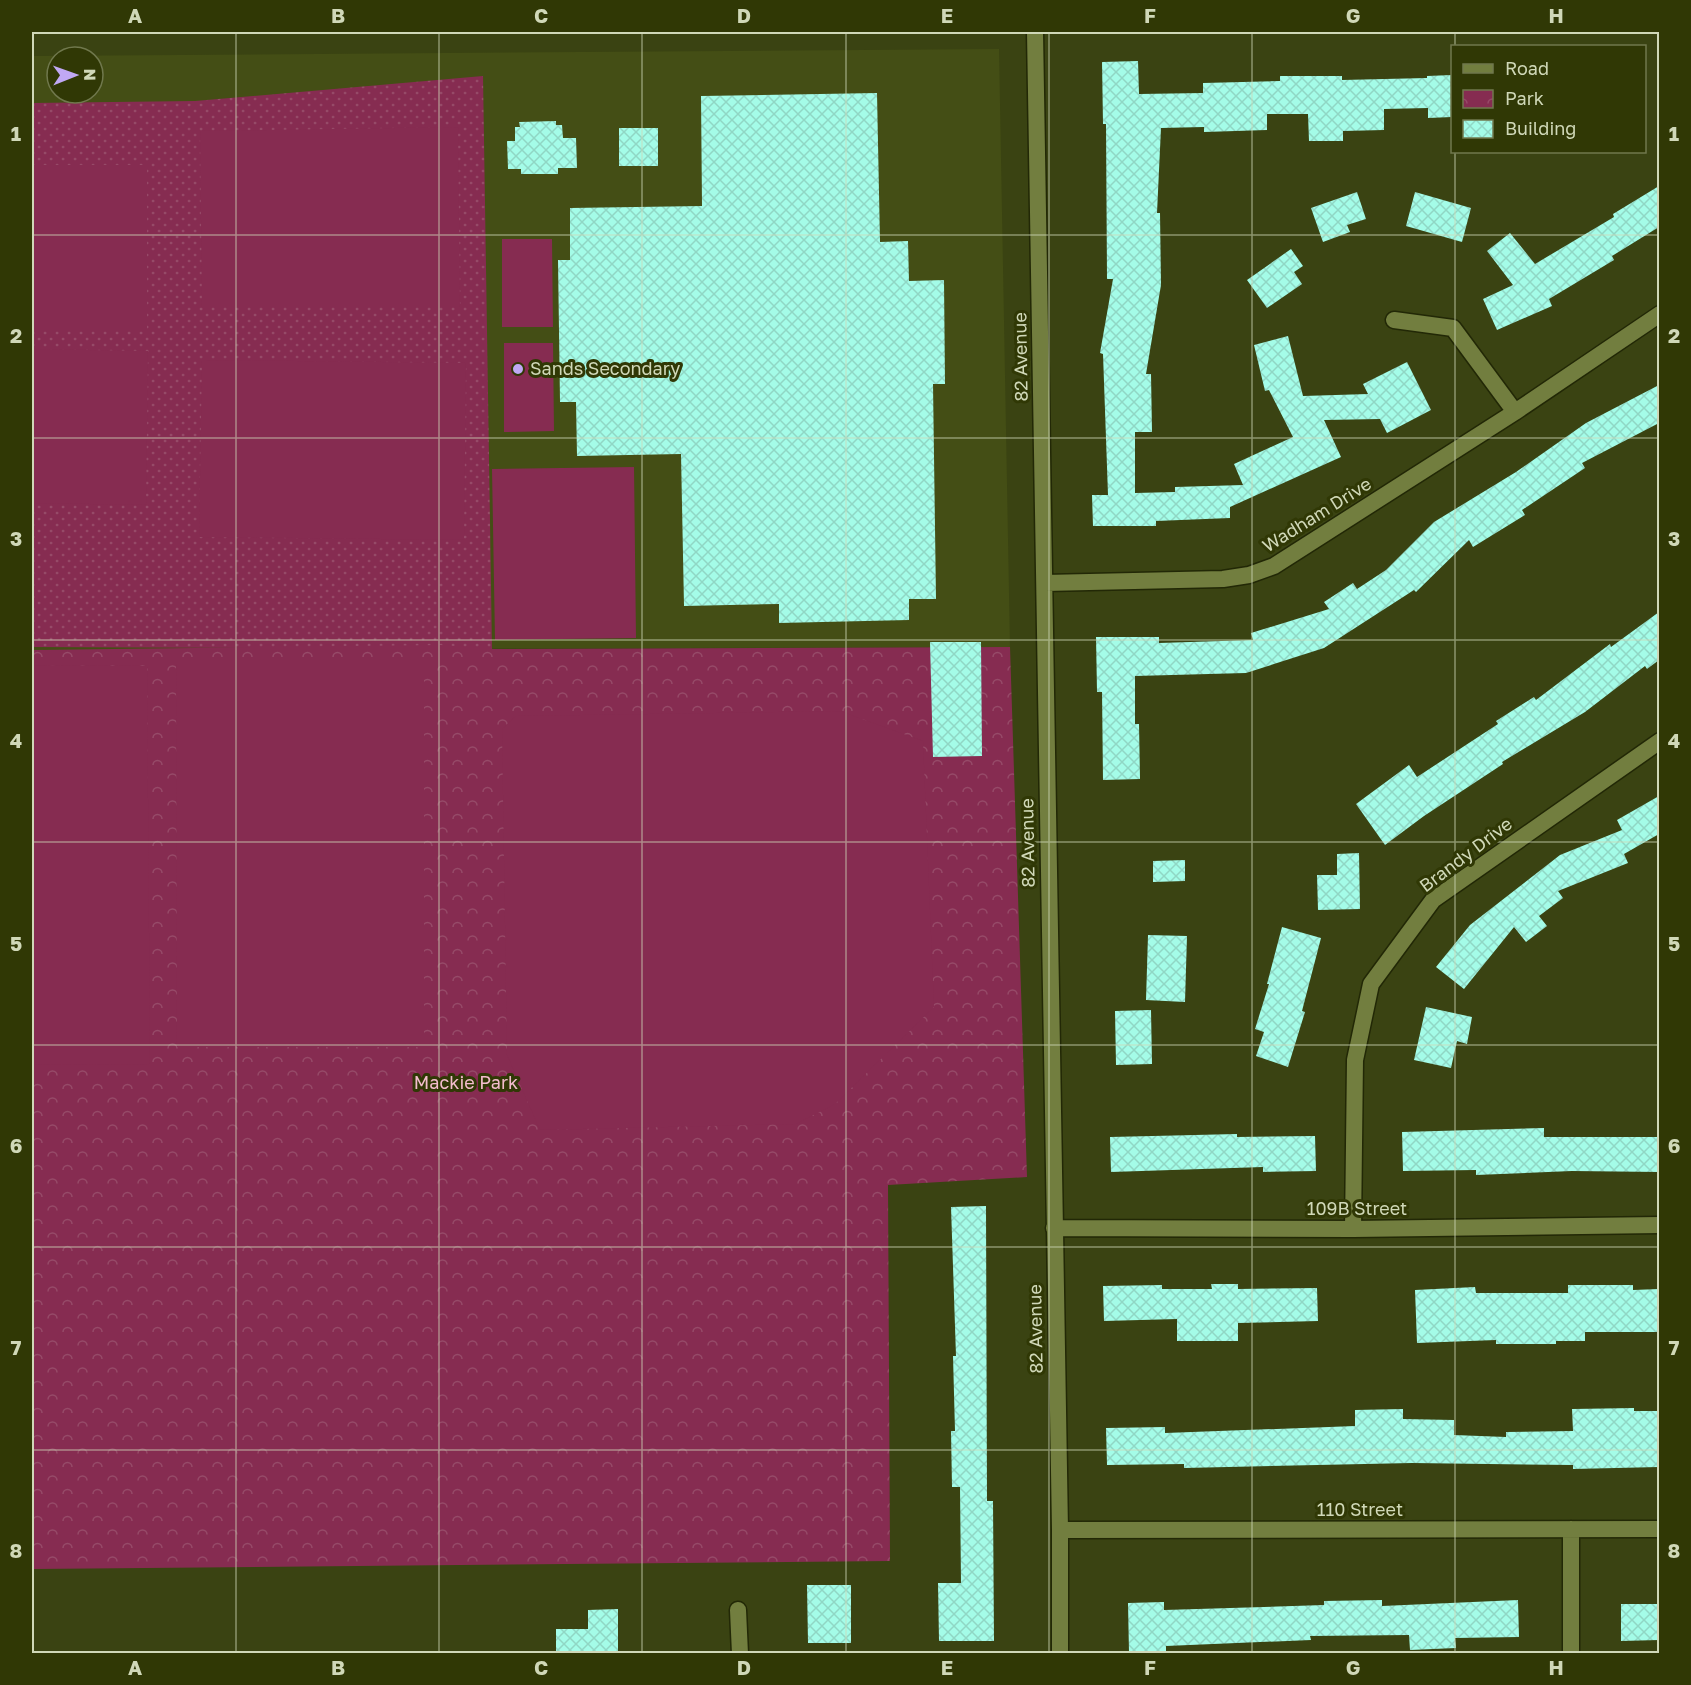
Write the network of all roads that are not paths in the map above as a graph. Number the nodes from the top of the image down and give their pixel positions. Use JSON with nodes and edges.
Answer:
{"nodes":[{"id":1,"x":1035,"y":32,"type":"edge"},
{"id":2,"x":1659,"y":314,"type":"edge"},
{"id":3,"x":1394,"y":320,"type":"dead end"},
{"id":4,"x":1515,"y":412,"type":"junction"},
{"id":5,"x":1045,"y":583,"type":"junction"},
{"id":6,"x":1659,"y":741,"type":"edge"},
{"id":7,"x":1659,"y":1225,"type":"edge"},
{"id":8,"x":1054,"y":1228,"type":"junction"},
{"id":9,"x":1353,"y":1229,"type":"junction"},
{"id":10,"x":1571,"y":1529,"type":"junction"},
{"id":11,"x":1659,"y":1529,"type":"edge"},
{"id":12,"x":1060,"y":1530,"type":"junction"},
{"id":13,"x":738,"y":1610,"type":"dead end"},
{"id":14,"x":740,"y":1653,"type":"edge"},
{"id":15,"x":1060,"y":1653,"type":"edge"},
{"id":16,"x":1572,"y":1653,"type":"edge"}],
"edges":[{"from":1,"to":5,"type":"street","name":"82 Avenue"},
{"from":2,"to":4,"type":"street","name":"Wadham Drive"},
{"from":3,"to":4,"type":"street"},
{"from":4,"to":5,"type":"street","name":"Wadham Drive"},
{"from":5,"to":8,"type":"street","name":"82 Avenue"},
{"from":6,"to":9,"type":"street","name":"Brandy Drive"},
{"from":7,"to":9,"type":"street","name":"109B Street"},
{"from":8,"to":9,"type":"street","name":"109B Street"},
{"from":8,"to":12,"type":"street","name":"82 Avenue"},
{"from":10,"to":11,"type":"street","name":"110 Street"},
{"from":10,"to":12,"type":"street","name":"110 Street"},
{"from":10,"to":16,"type":"street"},
{"from":12,"to":15,"type":"street","name":"82 Avenue"},
{"from":13,"to":14,"type":"street"}]}
